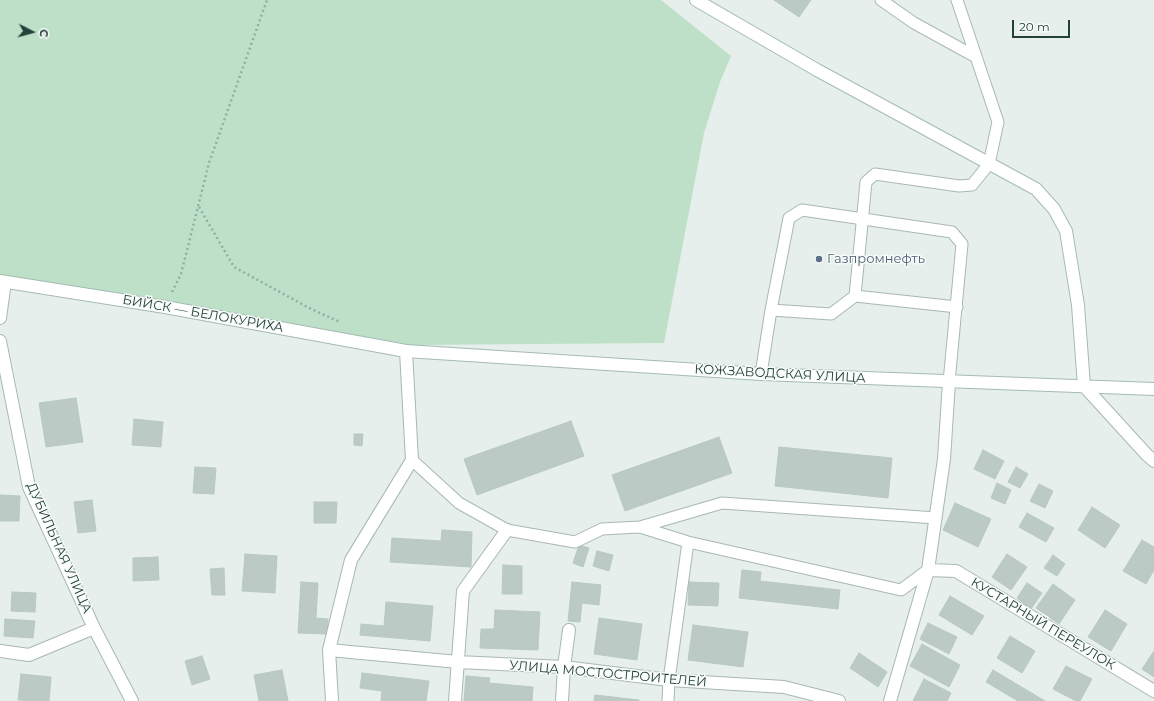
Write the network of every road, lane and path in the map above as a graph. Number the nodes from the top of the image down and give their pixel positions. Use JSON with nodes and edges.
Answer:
{"nodes":[{"id":1,"x":267,"y":0,"type":"edge"},
{"id":2,"x":696,"y":0,"type":"edge"},
{"id":3,"x":881,"y":0,"type":"edge"},
{"id":4,"x":957,"y":0,"type":"edge"},
{"id":5,"x":976,"y":57,"type":"junction"},
{"id":6,"x":989,"y":164,"type":"junction"},
{"id":7,"x":198,"y":207,"type":"junction"},
{"id":8,"x":862,"y":220,"type":"junction"},
{"id":9,"x":3,"y":281,"type":"edge"},
{"id":10,"x":856,"y":296,"type":"junction"},
{"id":11,"x":165,"y":307,"type":"junction"},
{"id":12,"x":957,"y":307,"type":"junction"},
{"id":13,"x":771,"y":310,"type":"junction"},
{"id":14,"x":0,"y":318,"type":"edge"},
{"id":15,"x":341,"y":322,"type":"dead end"},
{"id":16,"x":0,"y":340,"type":"edge"},
{"id":17,"x":406,"y":351,"type":"junction"},
{"id":18,"x":761,"y":374,"type":"junction"},
{"id":19,"x":949,"y":382,"type":"junction"},
{"id":20,"x":1084,"y":386,"type":"junction"},
{"id":21,"x":1154,"y":389,"type":"edge"},
{"id":22,"x":412,"y":460,"type":"junction"},
{"id":23,"x":1154,"y":461,"type":"edge"},
{"id":24,"x":936,"y":518,"type":"junction"},
{"id":25,"x":640,"y":527,"type":"junction"},
{"id":26,"x":507,"y":530,"type":"junction"},
{"id":27,"x":688,"y":542,"type":"junction"},
{"id":28,"x":928,"y":570,"type":"junction"},
{"id":29,"x":94,"y":628,"type":"junction"},
{"id":30,"x":570,"y":630,"type":"dead end"},
{"id":31,"x":329,"y":650,"type":"junction"},
{"id":32,"x":0,"y":651,"type":"edge"},
{"id":33,"x":458,"y":662,"type":"junction"},
{"id":34,"x":564,"y":667,"type":"junction"},
{"id":35,"x":669,"y":680,"type":"junction"},
{"id":36,"x":1154,"y":691,"type":"edge"},
{"id":37,"x":132,"y":701,"type":"edge"},
{"id":38,"x":332,"y":701,"type":"edge"},
{"id":39,"x":455,"y":701,"type":"edge"},
{"id":40,"x":562,"y":701,"type":"edge"},
{"id":41,"x":668,"y":701,"type":"edge"},
{"id":42,"x":839,"y":701,"type":"edge"},
{"id":43,"x":890,"y":701,"type":"edge"}],
"edges":[{"from":1,"to":7,"type":"path"},
{"from":2,"to":6,"type":"street"},
{"from":3,"to":5,"type":"lane"},
{"from":4,"to":5,"type":"lane"},
{"from":5,"to":6,"type":"lane"},
{"from":6,"to":8,"type":"lane"},
{"from":6,"to":20,"type":"street"},
{"from":7,"to":11,"type":"path"},
{"from":7,"to":15,"type":"path"},
{"from":8,"to":10,"type":"lane"},
{"from":8,"to":12,"type":"lane"},
{"from":8,"to":13,"type":"lane"},
{"from":9,"to":11,"type":"street","name":"БИЙСК — БЕЛОКУРИХА"},
{"from":9,"to":14,"type":"street"},
{"from":10,"to":12,"type":"lane"},
{"from":10,"to":13,"type":"lane"},
{"from":11,"to":17,"type":"street","name":"БИЙСК — БЕЛОКУРИХА"},
{"from":12,"to":19,"type":"lane"},
{"from":13,"to":18,"type":"lane"},
{"from":16,"to":29,"type":"street","name":"ДУБИЛЬНАЯ УЛИЦА"},
{"from":17,"to":18,"type":"street","name":"КОЖЗАВОДСКАЯ УЛИЦА"},
{"from":17,"to":22,"type":"street"},
{"from":18,"to":19,"type":"street","name":"КОЖЗАВОДСКАЯ УЛИЦА"},
{"from":19,"to":20,"type":"street","name":"КОЖЗАВОДСКАЯ УЛИЦА"},
{"from":19,"to":24,"type":"street"},
{"from":20,"to":21,"type":"street","name":"КОЖЗАВОДСКАЯ УЛИЦА"},
{"from":20,"to":23,"type":"street"},
{"from":22,"to":26,"type":"lane"},
{"from":22,"to":31,"type":"street"},
{"from":24,"to":25,"type":"lane"},
{"from":24,"to":28,"type":"street"},
{"from":25,"to":26,"type":"lane"},
{"from":25,"to":27,"type":"lane"},
{"from":26,"to":33,"type":"street"},
{"from":27,"to":28,"type":"lane"},
{"from":27,"to":35,"type":"lane"},
{"from":28,"to":36,"type":"street","name":"КУСТАРНЫЙ ПЕРЕУЛОК"},
{"from":28,"to":43,"type":"street"},
{"from":29,"to":32,"type":"street"},
{"from":29,"to":37,"type":"street","name":"ДУБИЛЬНАЯ УЛИЦА"},
{"from":30,"to":34,"type":"street"},
{"from":31,"to":33,"type":"street","name":"УЛИЦА МОСТОСТРОИТЕЛЕЙ"},
{"from":31,"to":38,"type":"street"},
{"from":33,"to":34,"type":"street","name":"УЛИЦА МОСТОСТРОИТЕЛЕЙ"},
{"from":33,"to":39,"type":"street"},
{"from":34,"to":35,"type":"street","name":"УЛИЦА МОСТОСТРОИТЕЛЕЙ"},
{"from":34,"to":40,"type":"street"},
{"from":35,"to":41,"type":"lane"},
{"from":35,"to":42,"type":"street","name":"УЛИЦА МОСТОСТРОИТЕЛЕЙ"}]}
